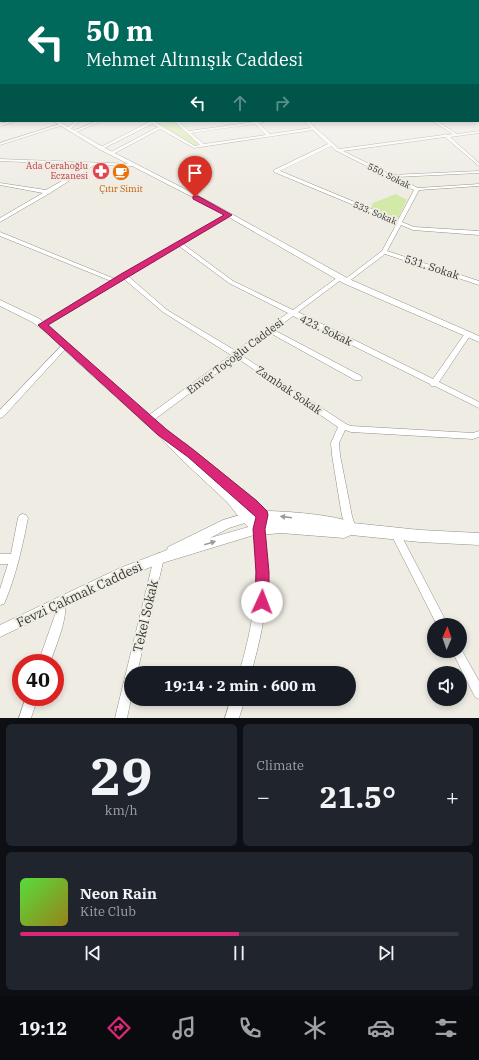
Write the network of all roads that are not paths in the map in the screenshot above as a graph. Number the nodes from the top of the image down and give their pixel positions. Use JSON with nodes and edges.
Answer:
{"nodes":[{"id":1,"x":57,"y":124,"type":"edge"},
{"id":2,"x":59,"y":124,"type":"edge"},
{"id":3,"x":76,"y":124,"type":"edge"},
{"id":4,"x":92,"y":124,"type":"edge"},
{"id":5,"x":146,"y":124,"type":"edge"},
{"id":6,"x":155,"y":124,"type":"edge"},
{"id":7,"x":179,"y":124,"type":"edge"},
{"id":8,"x":245,"y":124,"type":"edge"},
{"id":9,"x":256,"y":124,"type":"edge"},
{"id":10,"x":308,"y":124,"type":"edge"},
{"id":11,"x":438,"y":124,"type":"edge"},
{"id":12,"x":161,"y":127,"type":"junction"},
{"id":13,"x":313,"y":129,"type":"junction"},
{"id":14,"x":70,"y":130,"type":"junction"},
{"id":15,"x":188,"y":132,"type":"junction"},
{"id":16,"x":479,"y":132,"type":"edge"},
{"id":17,"x":455,"y":134,"type":"junction"},
{"id":18,"x":445,"y":135,"type":"junction"},
{"id":19,"x":268,"y":136,"type":"junction"},
{"id":20,"x":0,"y":144,"type":"edge"},
{"id":21,"x":330,"y":144,"type":"junction"},
{"id":22,"x":204,"y":146,"type":"junction"},
{"id":23,"x":101,"y":148,"type":"junction"},
{"id":24,"x":338,"y":150,"type":"junction"},
{"id":25,"x":112,"y":153,"type":"junction"},
{"id":26,"x":0,"y":160,"type":"edge"},
{"id":27,"x":93,"y":165,"type":"junction"},
{"id":28,"x":134,"y":165,"type":"junction"},
{"id":29,"x":479,"y":165,"type":"edge"},
{"id":30,"x":479,"y":172,"type":"edge"},
{"id":31,"x":390,"y":176,"type":"junction"},
{"id":32,"x":0,"y":184,"type":"edge"},
{"id":33,"x":479,"y":185,"type":"edge"},
{"id":34,"x":417,"y":190,"type":"junction"},
{"id":35,"x":48,"y":192,"type":"junction"},
{"id":36,"x":229,"y":215,"type":"junction"},
{"id":37,"x":1,"y":220,"type":"edge"},
{"id":38,"x":400,"y":223,"type":"junction"},
{"id":39,"x":479,"y":233,"type":"edge"},
{"id":40,"x":0,"y":234,"type":"edge"},
{"id":41,"x":179,"y":244,"type":"junction"},
{"id":42,"x":384,"y":252,"type":"junction"},
{"id":43,"x":124,"y":276,"type":"junction"},
{"id":44,"x":343,"y":280,"type":"junction"},
{"id":45,"x":115,"y":281,"type":"junction"},
{"id":46,"x":479,"y":283,"type":"edge"},
{"id":47,"x":0,"y":303,"type":"edge"},
{"id":48,"x":292,"y":313,"type":"junction"},
{"id":49,"x":43,"y":325,"type":"junction"},
{"id":50,"x":270,"y":330,"type":"junction"},
{"id":51,"x":468,"y":334,"type":"junction"},
{"id":52,"x":479,"y":339,"type":"edge"},
{"id":53,"x":65,"y":346,"type":"junction"},
{"id":54,"x":237,"y":355,"type":"junction"},
{"id":55,"x":358,"y":378,"type":"dead end"},
{"id":56,"x":434,"y":384,"type":"junction"},
{"id":57,"x":479,"y":405,"type":"edge"},
{"id":58,"x":0,"y":415,"type":"edge"},
{"id":59,"x":148,"y":420,"type":"junction"},
{"id":60,"x":343,"y":426,"type":"junction"},
{"id":61,"x":162,"y":432,"type":"junction"},
{"id":62,"x":479,"y":434,"type":"edge"},
{"id":63,"x":262,"y":515,"type":"junction"},
{"id":64,"x":23,"y":518,"type":"dead end"},
{"id":65,"x":247,"y":518,"type":"junction"},
{"id":66,"x":259,"y":529,"type":"junction"},
{"id":67,"x":351,"y":529,"type":"junction"},
{"id":68,"x":397,"y":534,"type":"junction"},
{"id":69,"x":479,"y":539,"type":"edge"},
{"id":70,"x":159,"y":558,"type":"junction"},
{"id":71,"x":0,"y":559,"type":"edge"},
{"id":72,"x":15,"y":559,"type":"junction"},
{"id":73,"x":0,"y":600,"type":"edge"},
{"id":74,"x":60,"y":603,"type":"junction"},
{"id":75,"x":439,"y":618,"type":"edge"},
{"id":76,"x":0,"y":631,"type":"edge"},
{"id":77,"x":47,"y":654,"type":"edge"},
{"id":78,"x":461,"y":658,"type":"edge"},
{"id":79,"x":133,"y":666,"type":"edge"},
{"id":80,"x":247,"y":666,"type":"edge"},
{"id":81,"x":479,"y":693,"type":"edge"},
{"id":82,"x":124,"y":705,"type":"edge"},
{"id":83,"x":29,"y":706,"type":"edge"},
{"id":84,"x":236,"y":706,"type":"edge"},
{"id":85,"x":25,"y":718,"type":"edge"},
{"id":86,"x":121,"y":718,"type":"edge"},
{"id":87,"x":232,"y":718,"type":"edge"}],
"edges":[{"from":1,"to":20,"type":"street"},
{"from":2,"to":14,"type":"main road"},
{"from":3,"to":14,"type":"street"},
{"from":4,"to":14,"type":"street"},
{"from":5,"to":23,"type":"street"},
{"from":6,"to":12,"type":"street"},
{"from":7,"to":15,"type":"street"},
{"from":8,"to":15,"type":"street"},
{"from":9,"to":19,"type":"street"},
{"from":10,"to":13,"type":"street","name":"550. Sokak"},
{"from":11,"to":17,"type":"street"},
{"from":12,"to":22,"type":"street"},
{"from":12,"to":25,"type":"street"},
{"from":13,"to":19,"type":"street"},
{"from":13,"to":21,"type":"street","name":"550. Sokak"},
{"from":14,"to":23,"type":"main road"},
{"from":15,"to":22,"type":"street"},
{"from":16,"to":17,"type":"street"},
{"from":17,"to":18,"type":"street"},
{"from":18,"to":24,"type":"street"},
{"from":18,"to":29,"type":"street"},
{"from":19,"to":22,"type":"street"},
{"from":21,"to":24,"type":"street","name":"550. Sokak"},
{"from":21,"to":38,"type":"street","name":"533. Sokak"},
{"from":23,"to":25,"type":"main road"},
{"from":24,"to":31,"type":"street","name":"550. Sokak"},
{"from":25,"to":28,"type":"main road"},
{"from":26,"to":27,"type":"street"},
{"from":27,"to":28,"type":"street"},
{"from":27,"to":35,"type":"street"},
{"from":28,"to":36,"type":"main road"},
{"from":30,"to":31,"type":"street"},
{"from":31,"to":34,"type":"street","name":"550. Sokak"},
{"from":32,"to":35,"type":"street"},
{"from":33,"to":34,"type":"street"},
{"from":34,"to":38,"type":"street","name":"550. Sokak"},
{"from":35,"to":37,"type":"street"},
{"from":36,"to":41,"type":"street"},
{"from":36,"to":44,"type":"main road"},
{"from":38,"to":39,"type":"street","name":"533. Sokak"},
{"from":38,"to":42,"type":"street","name":"550. Sokak"},
{"from":40,"to":45,"type":"street"},
{"from":41,"to":43,"type":"street"},
{"from":41,"to":48,"type":"street","name":"423. Sokak"},
{"from":42,"to":44,"type":"street","name":"550. Sokak"},
{"from":42,"to":46,"type":"street","name":"531. Sokak"},
{"from":43,"to":45,"type":"street"},
{"from":43,"to":54,"type":"street","name":"Zambak Sokak"},
{"from":44,"to":48,"type":"street","name":"Enver Toçoğlu Caddesi"},
{"from":44,"to":51,"type":"main road"},
{"from":45,"to":49,"type":"street"},
{"from":47,"to":49,"type":"main road"},
{"from":48,"to":50,"type":"street","name":"Enver Toçoğlu Caddesi"},
{"from":48,"to":56,"type":"street","name":"423. Sokak"},
{"from":49,"to":53,"type":"main road"},
{"from":50,"to":54,"type":"street","name":"Enver Toçoğlu Caddesi"},
{"from":50,"to":55,"type":"street"},
{"from":51,"to":52,"type":"main road"},
{"from":51,"to":56,"type":"street"},
{"from":53,"to":58,"type":"street"},
{"from":53,"to":59,"type":"main road"},
{"from":54,"to":59,"type":"street","name":"Enver Toçoğlu Caddesi"},
{"from":54,"to":60,"type":"street","name":"Zambak Sokak"},
{"from":56,"to":57,"type":"street","name":"423. Sokak"},
{"from":59,"to":61,"type":"main road"},
{"from":60,"to":62,"type":"street","name":"Zambak Sokak"},
{"from":60,"to":67,"type":"street"},
{"from":61,"to":63,"type":"main road"},
{"from":61,"to":65,"type":"main road"},
{"from":63,"to":65,"type":"main road","name":"Fevzi Çakmak Caddesi"},
{"from":63,"to":66,"type":"main road"},
{"from":67,"to":63,"type":"main road","name":"Fevzi Çakmak Caddesi","one_way":true},
{"from":64,"to":72,"type":"street"},
{"from":65,"to":66,"type":"main road"},
{"from":65,"to":70,"type":"street","name":"Fevzi Çakmak Caddesi"},
{"from":66,"to":67,"type":"main road","name":"Fevzi Çakmak Caddesi"},
{"from":70,"to":66,"type":"street","name":"Fevzi Çakmak Caddesi","one_way":true},
{"from":66,"to":80,"type":"street"},
{"from":67,"to":68,"type":"main road","name":"Fevzi Çakmak Caddesi"},
{"from":68,"to":69,"type":"main road","name":"Fevzi Çakmak Caddesi"},
{"from":68,"to":75,"type":"street"},
{"from":70,"to":74,"type":"street","name":"Fevzi Çakmak Caddesi"},
{"from":70,"to":79,"type":"street","name":"Tekel Sokak"},
{"from":71,"to":72,"type":"street"},
{"from":72,"to":73,"type":"street"},
{"from":74,"to":76,"type":"street","name":"Fevzi Çakmak Caddesi"},
{"from":74,"to":77,"type":"street"},
{"from":78,"to":81,"type":"street"},
{"from":82,"to":86,"type":"street","name":"Tekel Sokak"},
{"from":83,"to":85,"type":"street"},
{"from":84,"to":87,"type":"street"}]}
